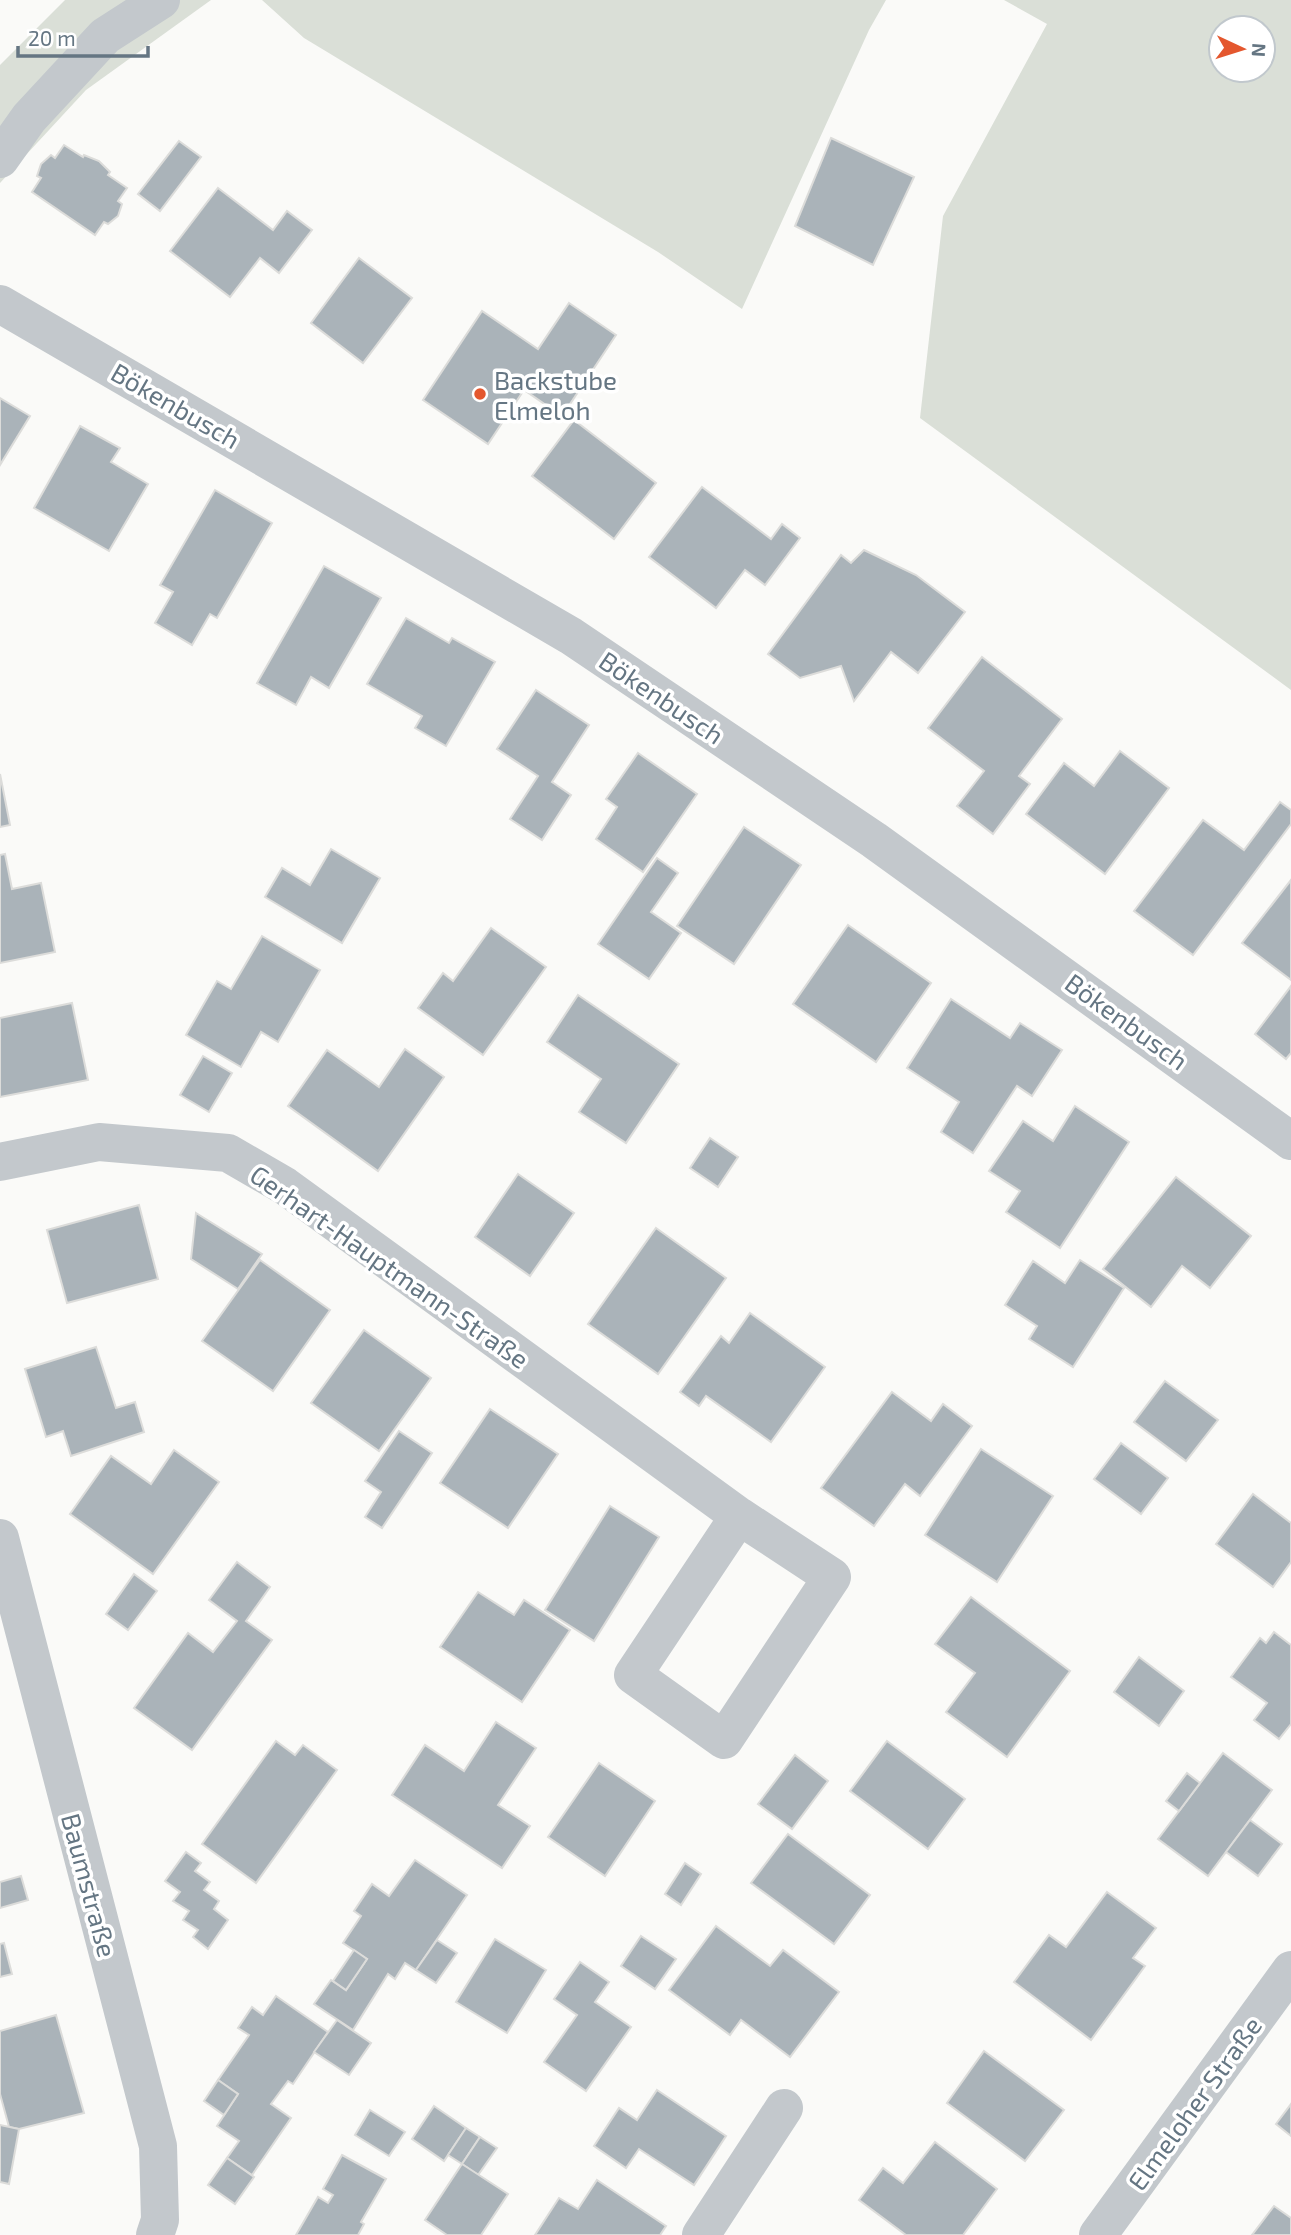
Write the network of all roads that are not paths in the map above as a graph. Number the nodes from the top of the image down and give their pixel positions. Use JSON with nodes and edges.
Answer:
{"nodes":[{"id":1,"x":161,"y":0,"type":"edge"},
{"id":2,"x":0,"y":159,"type":"edge"},
{"id":3,"x":0,"y":304,"type":"edge"},
{"id":4,"x":1291,"y":1141,"type":"edge"},
{"id":5,"x":0,"y":1162,"type":"edge"},
{"id":6,"x":739,"y":1516,"type":"junction"},
{"id":7,"x":0,"y":1538,"type":"edge"},
{"id":8,"x":1291,"y":1970,"type":"edge"},
{"id":9,"x":784,"y":2108,"type":"dead end"},
{"id":10,"x":155,"y":2235,"type":"edge"},
{"id":11,"x":701,"y":2235,"type":"edge"},
{"id":12,"x":1098,"y":2235,"type":"edge"}],
"edges":[{"from":1,"to":2,"type":"street"},
{"from":3,"to":4,"type":"street","name":"Bökenbusch"},
{"from":5,"to":6,"type":"street","name":"Gerhart-Hauptmann-Straße"},
{"from":6,"to":6,"type":"street","name":"Gerhart-Hauptmann-Straße"},
{"from":7,"to":10,"type":"street","name":"Baumstraße"},
{"from":8,"to":12,"type":"street","name":"Elmeloher Straße"},
{"from":9,"to":11,"type":"street"}]}
